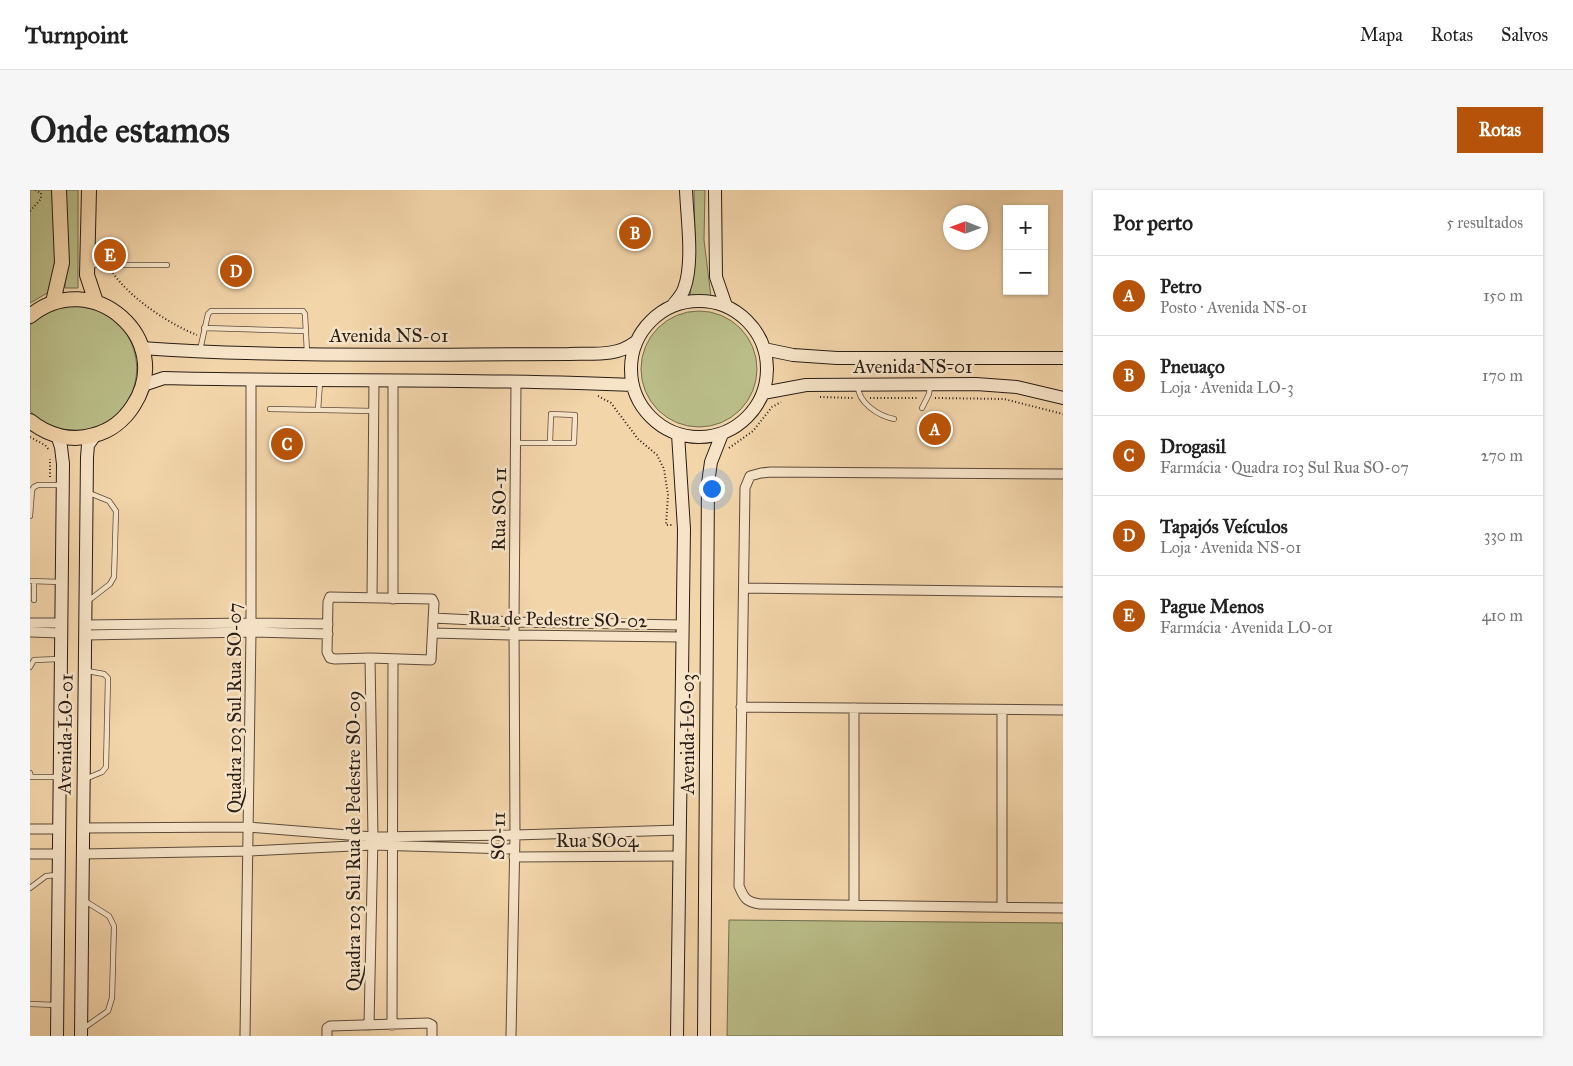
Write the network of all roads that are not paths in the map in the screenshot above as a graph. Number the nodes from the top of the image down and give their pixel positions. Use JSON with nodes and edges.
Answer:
{"nodes":[{"id":1,"x":59,"y":190,"type":"edge"},
{"id":2,"x":89,"y":190,"type":"edge"},
{"id":3,"x":686,"y":190,"type":"edge"},
{"id":4,"x":715,"y":190,"type":"edge"},
{"id":5,"x":87,"y":265,"type":"junction"},
{"id":6,"x":167,"y":266,"type":"dead end"},
{"id":7,"x":53,"y":302,"type":"junction"},
{"id":8,"x":96,"y":302,"type":"junction"},
{"id":9,"x":673,"y":306,"type":"junction"},
{"id":10,"x":726,"y":306,"type":"junction"},
{"id":11,"x":30,"y":316,"type":"edge"},
{"id":12,"x":204,"y":328,"type":"junction"},
{"id":13,"x":306,"y":331,"type":"junction"},
{"id":14,"x":634,"y":343,"type":"junction"},
{"id":15,"x":142,"y":348,"type":"junction"},
{"id":16,"x":764,"y":348,"type":"junction"},
{"id":17,"x":200,"y":352,"type":"junction"},
{"id":18,"x":307,"y":353,"type":"junction"},
{"id":19,"x":1063,"y":358,"type":"edge"},
{"id":20,"x":251,"y":379,"type":"junction"},
{"id":21,"x":374,"y":380,"type":"junction"},
{"id":22,"x":393,"y":380,"type":"junction"},
{"id":23,"x":320,"y":381,"type":"junction"},
{"id":24,"x":516,"y":383,"type":"junction"},
{"id":25,"x":142,"y":385,"type":"junction"},
{"id":26,"x":633,"y":385,"type":"junction"},
{"id":27,"x":858,"y":385,"type":"junction"},
{"id":28,"x":930,"y":385,"type":"junction"},
{"id":29,"x":763,"y":394,"type":"junction"},
{"id":30,"x":1063,"y":398,"type":"edge"},
{"id":31,"x":922,"y":408,"type":"dead end"},
{"id":32,"x":270,"y":409,"type":"dead end"},
{"id":33,"x":318,"y":410,"type":"junction"},
{"id":34,"x":374,"y":411,"type":"junction"},
{"id":35,"x":894,"y":419,"type":"dead end"},
{"id":36,"x":30,"y":421,"type":"edge"},
{"id":37,"x":678,"y":434,"type":"junction"},
{"id":38,"x":722,"y":434,"type":"junction"},
{"id":39,"x":57,"y":435,"type":"junction"},
{"id":40,"x":95,"y":435,"type":"junction"},
{"id":41,"x":516,"y":443,"type":"junction"},
{"id":42,"x":550,"y":443,"type":"junction"},
{"id":43,"x":1063,"y":474,"type":"edge"},
{"id":44,"x":62,"y":485,"type":"junction"},
{"id":45,"x":86,"y":492,"type":"junction"},
{"id":46,"x":30,"y":516,"type":"edge"},
{"id":47,"x":32,"y":581,"type":"edge"},
{"id":48,"x":61,"y":582,"type":"junction"},
{"id":49,"x":744,"y":588,"type":"junction"},
{"id":50,"x":1063,"y":592,"type":"edge"},
{"id":51,"x":372,"y":598,"type":"junction"},
{"id":52,"x":392,"y":599,"type":"junction"},
{"id":53,"x":34,"y":600,"type":"dead end"},
{"id":54,"x":85,"y":603,"type":"junction"},
{"id":55,"x":433,"y":618,"type":"junction"},
{"id":56,"x":514,"y":622,"type":"junction"},
{"id":57,"x":30,"y":623,"type":"edge"},
{"id":58,"x":328,"y":624,"type":"junction"},
{"id":59,"x":61,"y":628,"type":"junction"},
{"id":60,"x":251,"y":628,"type":"junction"},
{"id":61,"x":85,"y":630,"type":"junction"},
{"id":62,"x":682,"y":631,"type":"junction"},
{"id":63,"x":30,"y":632,"type":"edge"},
{"id":64,"x":433,"y":633,"type":"junction"},
{"id":65,"x":328,"y":634,"type":"junction"},
{"id":66,"x":514,"y":635,"type":"junction"},
{"id":67,"x":370,"y":658,"type":"junction"},
{"id":68,"x":60,"y":659,"type":"junction"},
{"id":69,"x":393,"y":659,"type":"junction"},
{"id":70,"x":30,"y":667,"type":"edge"},
{"id":71,"x":84,"y":670,"type":"junction"},
{"id":72,"x":741,"y":707,"type":"junction"},
{"id":73,"x":854,"y":708,"type":"junction"},
{"id":74,"x":1002,"y":710,"type":"junction"},
{"id":75,"x":1063,"y":710,"type":"edge"},
{"id":76,"x":30,"y":774,"type":"edge"},
{"id":77,"x":59,"y":777,"type":"junction"},
{"id":78,"x":84,"y":780,"type":"junction"},
{"id":79,"x":249,"y":827,"type":"junction"},
{"id":80,"x":83,"y":828,"type":"junction"},
{"id":81,"x":30,"y":829,"type":"edge"},
{"id":82,"x":59,"y":829,"type":"junction"},
{"id":83,"x":680,"y":830,"type":"junction"},
{"id":84,"x":515,"y":835,"type":"junction"},
{"id":85,"x":373,"y":841,"type":"junction"},
{"id":86,"x":392,"y":841,"type":"junction"},
{"id":87,"x":249,"y":851,"type":"junction"},
{"id":88,"x":514,"y":853,"type":"junction"},
{"id":89,"x":30,"y":854,"type":"edge"},
{"id":90,"x":58,"y":854,"type":"junction"},
{"id":91,"x":83,"y":854,"type":"junction"},
{"id":92,"x":680,"y":856,"type":"junction"},
{"id":93,"x":58,"y":875,"type":"junction"},
{"id":94,"x":30,"y":888,"type":"edge"},
{"id":95,"x":82,"y":900,"type":"junction"},
{"id":96,"x":854,"y":905,"type":"junction"},
{"id":97,"x":1002,"y":907,"type":"junction"},
{"id":98,"x":1063,"y":908,"type":"edge"},
{"id":99,"x":30,"y":1004,"type":"edge"},
{"id":100,"x":57,"y":1005,"type":"junction"},
{"id":101,"x":369,"y":1025,"type":"junction"},
{"id":102,"x":392,"y":1025,"type":"junction"},
{"id":103,"x":81,"y":1033,"type":"edge"},
{"id":104,"x":57,"y":1036,"type":"edge"},
{"id":105,"x":246,"y":1036,"type":"edge"},
{"id":106,"x":327,"y":1036,"type":"edge"},
{"id":107,"x":432,"y":1036,"type":"edge"},
{"id":108,"x":511,"y":1036,"type":"edge"},
{"id":109,"x":677,"y":1036,"type":"edge"},
{"id":110,"x":704,"y":1036,"type":"edge"}],
"edges":[{"from":1,"to":7,"type":"main road"},
{"from":2,"to":5,"type":"main road"},
{"from":3,"to":9,"type":"street"},
{"from":4,"to":10,"type":"street"},
{"from":5,"to":6,"type":"lane"},
{"from":5,"to":8,"type":"main road"},
{"from":7,"to":8,"type":"main road"},
{"from":7,"to":11,"type":"main road"},
{"from":8,"to":15,"type":"main road"},
{"from":9,"to":10,"type":"street"},
{"from":9,"to":14,"type":"street"},
{"from":10,"to":16,"type":"street"},
{"from":12,"to":13,"type":"lane"},
{"from":12,"to":13,"type":"lane"},
{"from":12,"to":17,"type":"lane"},
{"from":13,"to":18,"type":"lane"},
{"from":14,"to":18,"type":"street","name":"Avenida NS-01"},
{"from":14,"to":26,"type":"street"},
{"from":15,"to":17,"type":"street","name":"Avenida NS-01"},
{"from":15,"to":25,"type":"main road"},
{"from":16,"to":19,"type":"street","name":"Avenida NS-01"},
{"from":16,"to":29,"type":"street"},
{"from":17,"to":18,"type":"street","name":"Avenida NS-01"},
{"from":20,"to":23,"type":"street"},
{"from":20,"to":25,"type":"street"},
{"from":20,"to":60,"type":"street","name":"Quadra 103 Sul Rua SO-07"},
{"from":21,"to":22,"type":"street"},
{"from":21,"to":23,"type":"street"},
{"from":21,"to":34,"type":"street"},
{"from":22,"to":24,"type":"street"},
{"from":22,"to":52,"type":"street"},
{"from":23,"to":33,"type":"lane"},
{"from":24,"to":26,"type":"street"},
{"from":24,"to":41,"type":"street","name":"Rua SO-11"},
{"from":25,"to":40,"type":"main road"},
{"from":26,"to":37,"type":"street"},
{"from":27,"to":28,"type":"street","name":"Avenida NS-01"},
{"from":27,"to":29,"type":"street","name":"Avenida NS-01"},
{"from":27,"to":35,"type":"lane"},
{"from":28,"to":30,"type":"street","name":"Avenida NS-01"},
{"from":28,"to":31,"type":"lane"},
{"from":29,"to":38,"type":"street"},
{"from":32,"to":33,"type":"lane"},
{"from":33,"to":34,"type":"lane"},
{"from":34,"to":51,"type":"street"},
{"from":36,"to":39,"type":"main road"},
{"from":37,"to":38,"type":"street"},
{"from":37,"to":62,"type":"street","name":"Avenida LO-03"},
{"from":38,"to":110,"type":"street","name":"Avenida LO-03"},
{"from":39,"to":40,"type":"main road"},
{"from":39,"to":44,"type":"street","name":"Avenida LO-01"},
{"from":40,"to":45,"type":"street","name":"Avenida LO-01"},
{"from":41,"to":42,"type":"lane"},
{"from":41,"to":56,"type":"street","name":"Rua SO-11"},
{"from":42,"to":42,"type":"lane"},
{"from":43,"to":49,"type":"street"},
{"from":44,"to":46,"type":"lane"},
{"from":44,"to":48,"type":"street","name":"Avenida LO-01"},
{"from":45,"to":54,"type":"street","name":"Avenida LO-01"},
{"from":45,"to":54,"type":"lane"},
{"from":47,"to":48,"type":"lane"},
{"from":47,"to":53,"type":"lane"},
{"from":48,"to":59,"type":"street","name":"Avenida LO-01"},
{"from":49,"to":50,"type":"street"},
{"from":49,"to":72,"type":"street"},
{"from":51,"to":52,"type":"street"},
{"from":51,"to":58,"type":"street"},
{"from":52,"to":55,"type":"street"},
{"from":54,"to":61,"type":"street","name":"Avenida LO-01"},
{"from":55,"to":56,"type":"street","name":"Rua de Pedestre SO-02"},
{"from":55,"to":64,"type":"street"},
{"from":56,"to":62,"type":"street","name":"Rua de Pedestre SO-02"},
{"from":56,"to":66,"type":"street","name":"Rua SO-11"},
{"from":57,"to":59,"type":"street"},
{"from":58,"to":60,"type":"street"},
{"from":58,"to":65,"type":"street"},
{"from":59,"to":63,"type":"street"},
{"from":59,"to":68,"type":"street","name":"Avenida LO-01"},
{"from":60,"to":61,"type":"street"},
{"from":60,"to":65,"type":"street"},
{"from":60,"to":79,"type":"street","name":"Quadra 103 Sul Rua SO-07"},
{"from":61,"to":71,"type":"street","name":"Avenida LO-01"},
{"from":62,"to":66,"type":"street","name":"Rua de Pedestre SO-02"},
{"from":62,"to":83,"type":"street","name":"Avenida LO-03"},
{"from":64,"to":66,"type":"street","name":"Rua de Pedestre SO-02"},
{"from":64,"to":69,"type":"street"},
{"from":65,"to":67,"type":"street"},
{"from":66,"to":84,"type":"street","name":"SO-11"},
{"from":67,"to":69,"type":"street"},
{"from":67,"to":85,"type":"street","name":"Quadra 103 Sul Rua de Pedestre SO-09"},
{"from":68,"to":70,"type":"lane"},
{"from":68,"to":77,"type":"street","name":"Avenida LO-01"},
{"from":69,"to":86,"type":"street","name":"Quadra 103 Sul Rua de Pedestre SO-09"},
{"from":71,"to":78,"type":"street","name":"Avenida LO-01"},
{"from":71,"to":78,"type":"lane"},
{"from":72,"to":73,"type":"street"},
{"from":72,"to":96,"type":"street"},
{"from":73,"to":74,"type":"street"},
{"from":73,"to":96,"type":"street"},
{"from":74,"to":75,"type":"street"},
{"from":74,"to":97,"type":"street"},
{"from":76,"to":77,"type":"lane"},
{"from":77,"to":82,"type":"street","name":"Avenida LO-01"},
{"from":78,"to":80,"type":"street","name":"Avenida LO-01"},
{"from":79,"to":80,"type":"street"},
{"from":79,"to":85,"type":"street"},
{"from":79,"to":87,"type":"street","name":"Quadra 103 Sul Rua SO-07"},
{"from":80,"to":91,"type":"street","name":"Avenida LO-01"},
{"from":81,"to":82,"type":"street"},
{"from":82,"to":90,"type":"street","name":"Avenida LO-01"},
{"from":83,"to":84,"type":"street"},
{"from":83,"to":92,"type":"street","name":"Avenida LO-03"},
{"from":84,"to":86,"type":"street"},
{"from":84,"to":88,"type":"street","name":"SO-11"},
{"from":85,"to":86,"type":"street"},
{"from":85,"to":87,"type":"street"},
{"from":85,"to":101,"type":"street","name":"Quadra 103 Sul Rua de Pedestre SO-09"},
{"from":86,"to":88,"type":"street","name":"Rua SO04"},
{"from":86,"to":102,"type":"street","name":"Quadra 103 Sul Rua de Pedestre SO-09"},
{"from":87,"to":91,"type":"street"},
{"from":87,"to":105,"type":"street","name":"Quadra 103 Sul Rua SO-07"},
{"from":88,"to":92,"type":"street","name":"Rua SO04"},
{"from":88,"to":108,"type":"street","name":"SO-11"},
{"from":89,"to":90,"type":"street"},
{"from":90,"to":93,"type":"street","name":"Avenida LO-01"},
{"from":91,"to":95,"type":"street","name":"Avenida LO-01"},
{"from":92,"to":109,"type":"street","name":"Avenida LO-03"},
{"from":93,"to":94,"type":"lane"},
{"from":93,"to":100,"type":"street","name":"Avenida LO-01"},
{"from":95,"to":103,"type":"street","name":"Avenida LO-01"},
{"from":95,"to":103,"type":"lane"},
{"from":96,"to":97,"type":"street"},
{"from":97,"to":98,"type":"street"},
{"from":99,"to":100,"type":"lane"},
{"from":100,"to":104,"type":"street","name":"Avenida LO-01"},
{"from":101,"to":102,"type":"street"},
{"from":101,"to":106,"type":"street"},
{"from":102,"to":107,"type":"street"}]}
